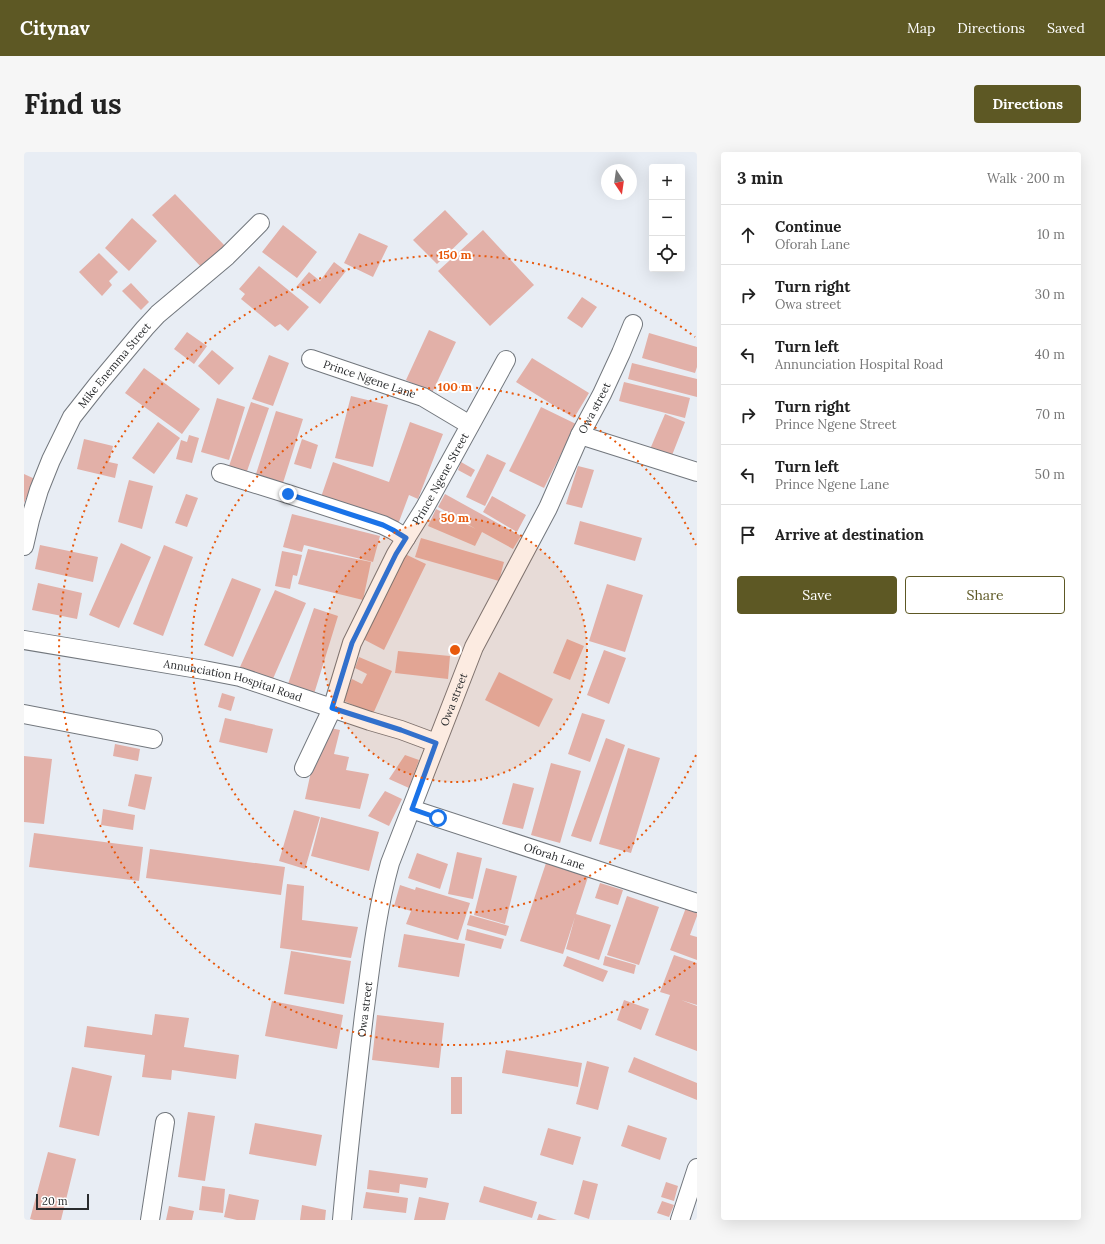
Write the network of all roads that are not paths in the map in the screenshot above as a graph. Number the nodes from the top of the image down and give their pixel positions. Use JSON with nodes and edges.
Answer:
{"nodes":[{"id":1,"x":260,"y":223,"type":"dead end"},
{"id":2,"x":633,"y":324,"type":"dead end"},
{"id":3,"x":311,"y":359,"type":"dead end"},
{"id":4,"x":506,"y":360,"type":"dead end"},
{"id":5,"x":470,"y":424,"type":"junction"},
{"id":6,"x":580,"y":435,"type":"junction"},
{"id":7,"x":697,"y":472,"type":"edge"},
{"id":8,"x":221,"y":473,"type":"dead end"},
{"id":9,"x":406,"y":538,"type":"junction"},
{"id":10,"x":24,"y":546,"type":"edge"},
{"id":11,"x":24,"y":640,"type":"edge"},
{"id":12,"x":332,"y":708,"type":"junction"},
{"id":13,"x":24,"y":714,"type":"edge"},
{"id":14,"x":153,"y":739,"type":"dead end"},
{"id":15,"x":436,"y":743,"type":"junction"},
{"id":16,"x":304,"y":768,"type":"dead end"},
{"id":17,"x":412,"y":809,"type":"junction"},
{"id":18,"x":697,"y":902,"type":"edge"},
{"id":19,"x":165,"y":1122,"type":"dead end"},
{"id":20,"x":697,"y":1168,"type":"edge"},
{"id":21,"x":150,"y":1220,"type":"edge"},
{"id":22,"x":342,"y":1220,"type":"edge"},
{"id":23,"x":680,"y":1220,"type":"edge"}],
"edges":[{"from":1,"to":10,"type":"street","name":"Mike Enemma Street"},
{"from":2,"to":6,"type":"street","name":"Owa street"},
{"from":3,"to":5,"type":"street","name":"Prince Ngene Lane"},
{"from":4,"to":5,"type":"street","name":"Prince Ngene Street"},
{"from":5,"to":9,"type":"street","name":"Prince Ngene Street"},
{"from":6,"to":7,"type":"street"},
{"from":6,"to":15,"type":"street","name":"Owa street"},
{"from":8,"to":9,"type":"street"},
{"from":9,"to":12,"type":"street","name":"Prince Ngene Street"},
{"from":11,"to":12,"type":"street","name":"Annunciation Hospital Road"},
{"from":12,"to":15,"type":"street","name":"Annunciation Hospital Road"},
{"from":12,"to":16,"type":"street","name":"Prince Ngene Street"},
{"from":13,"to":14,"type":"street"},
{"from":15,"to":17,"type":"street","name":"Owa street"},
{"from":17,"to":18,"type":"street","name":"Oforah Lane"},
{"from":17,"to":22,"type":"street","name":"Owa street"},
{"from":19,"to":21,"type":"street"},
{"from":20,"to":23,"type":"street"}]}
